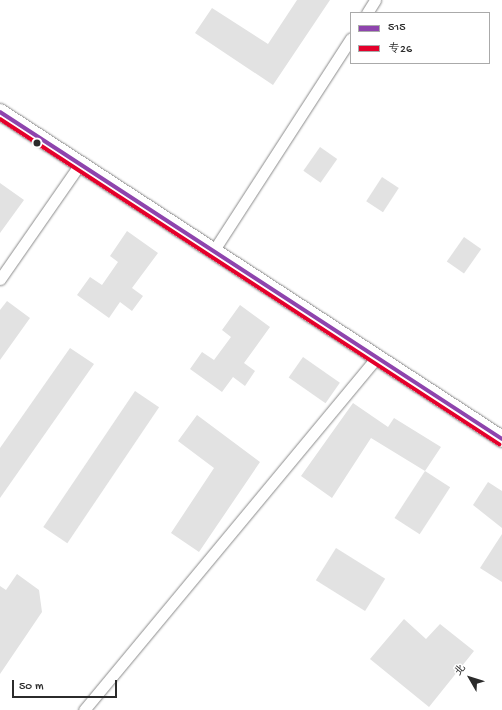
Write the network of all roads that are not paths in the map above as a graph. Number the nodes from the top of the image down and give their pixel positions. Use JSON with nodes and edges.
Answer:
{"nodes":[{"id":1,"x":375,"y":0,"type":"edge"},
{"id":2,"x":368,"y":12,"type":"edge"},
{"id":3,"x":350,"y":40,"type":"edge"},
{"id":4,"x":0,"y":112,"type":"edge"},
{"id":5,"x":80,"y":164,"type":"junction"},
{"id":6,"x":214,"y":250,"type":"junction"},
{"id":7,"x":0,"y":279,"type":"edge"},
{"id":8,"x":377,"y":357,"type":"junction"},
{"id":9,"x":502,"y":439,"type":"edge"},
{"id":10,"x":84,"y":710,"type":"edge"}],
"edges":[{"from":1,"to":2,"type":"street"},
{"from":3,"to":6,"type":"street"},
{"from":4,"to":5,"type":"street"},
{"from":5,"to":6,"type":"street"},
{"from":5,"to":7,"type":"street"},
{"from":6,"to":8,"type":"street"},
{"from":8,"to":9,"type":"street"},
{"from":8,"to":10,"type":"street"}]}
